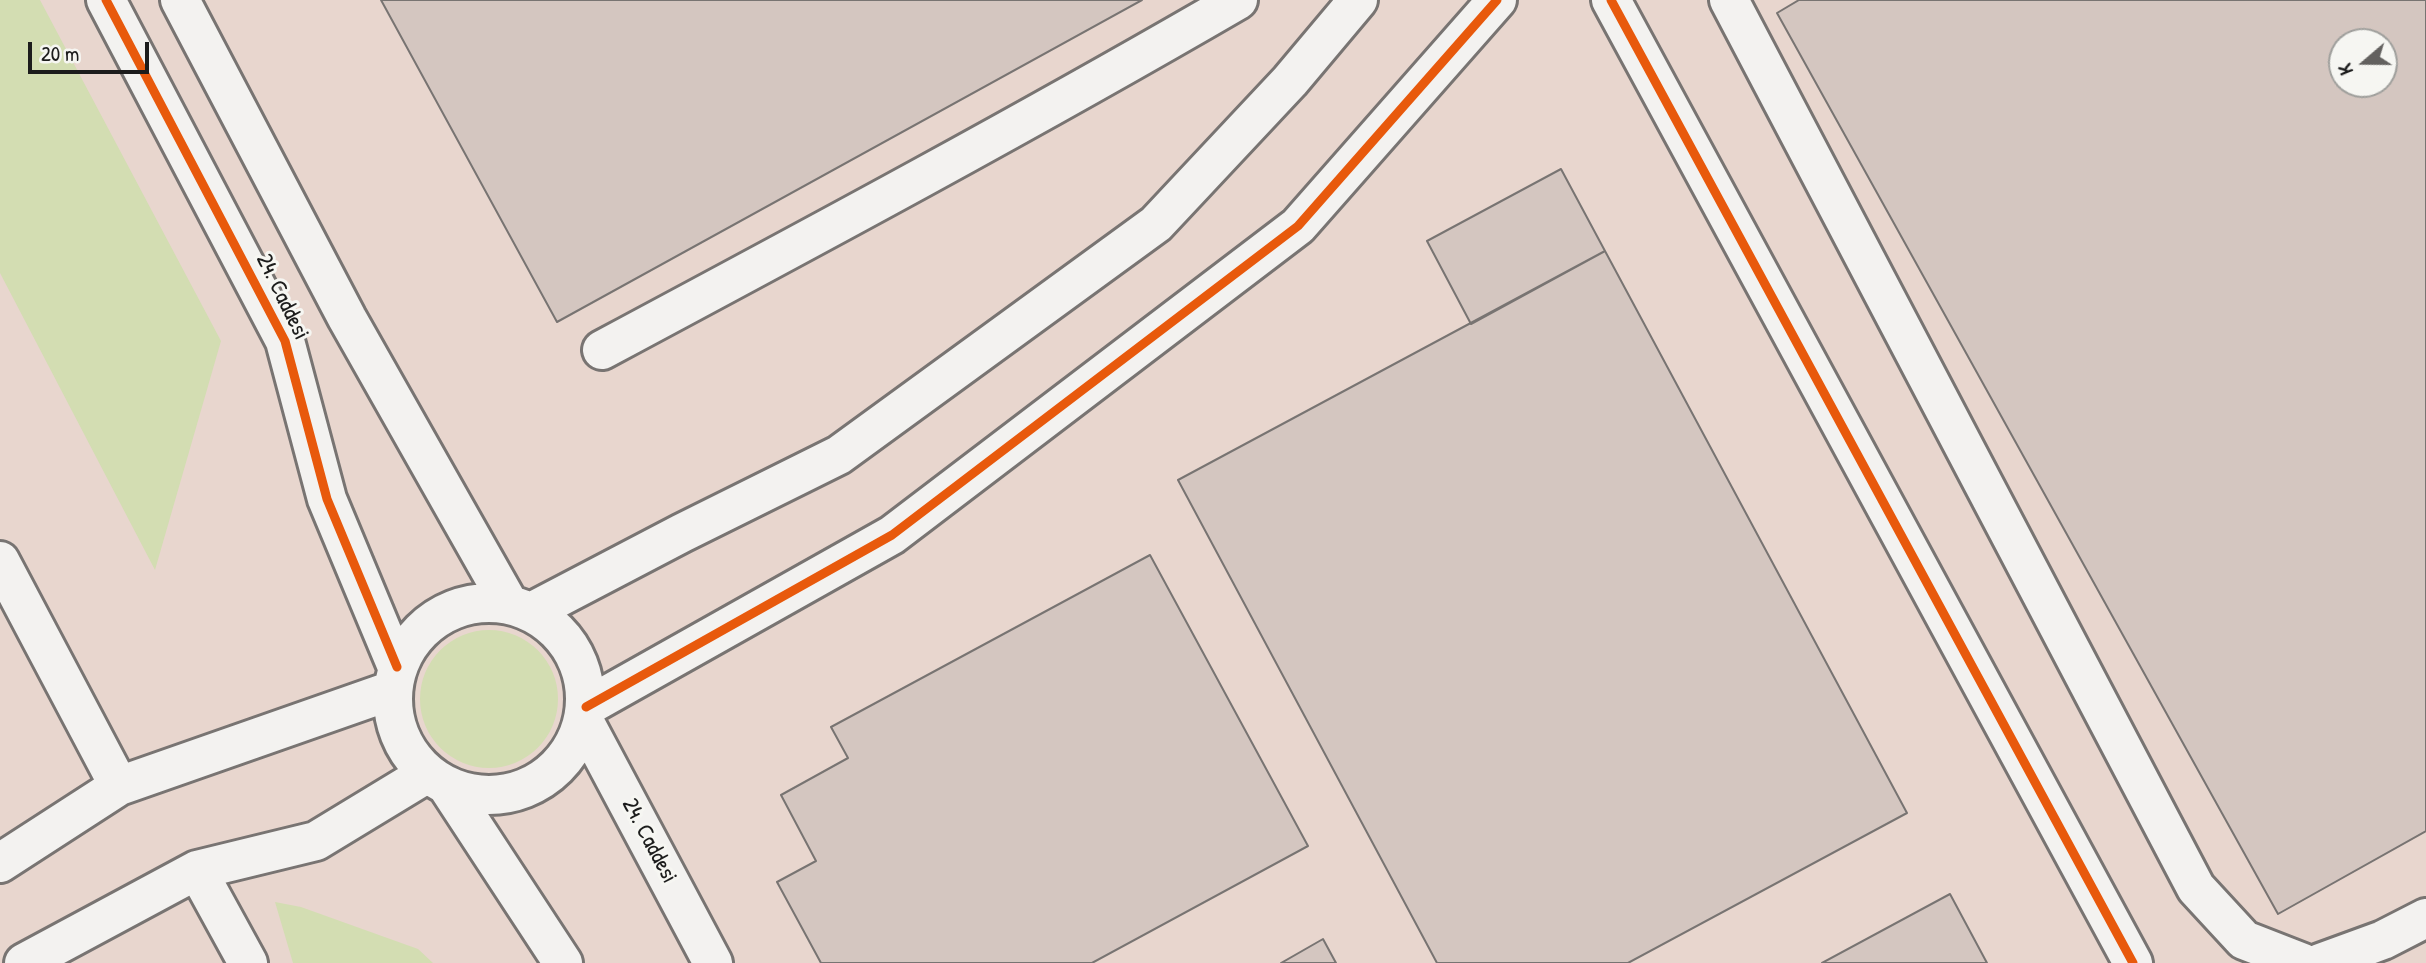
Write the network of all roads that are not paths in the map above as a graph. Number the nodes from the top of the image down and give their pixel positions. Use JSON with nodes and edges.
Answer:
{"nodes":[{"id":1,"x":106,"y":0,"type":"edge"},
{"id":2,"x":180,"y":0,"type":"edge"},
{"id":3,"x":1238,"y":0,"type":"edge"},
{"id":4,"x":1358,"y":0,"type":"edge"},
{"id":5,"x":1497,"y":0,"type":"edge"},
{"id":6,"x":1611,"y":0,"type":"edge"},
{"id":7,"x":1728,"y":0,"type":"edge"},
{"id":8,"x":602,"y":350,"type":"dead end"},
{"id":9,"x":0,"y":561,"type":"edge"},
{"id":10,"x":520,"y":608,"type":"junction"},
{"id":11,"x":395,"y":679,"type":"junction"},
{"id":12,"x":584,"y":713,"type":"junction"},
{"id":13,"x":437,"y":780,"type":"junction"},
{"id":14,"x":119,"y":786,"type":"junction"},
{"id":15,"x":0,"y":863,"type":"edge"},
{"id":16,"x":197,"y":870,"type":"junction"},
{"id":17,"x":2426,"y":918,"type":"edge"},
{"id":18,"x":24,"y":963,"type":"edge"},
{"id":19,"x":248,"y":963,"type":"edge"},
{"id":20,"x":563,"y":963,"type":"edge"},
{"id":21,"x":713,"y":963,"type":"edge"},
{"id":22,"x":2133,"y":963,"type":"edge"},
{"id":23,"x":2303,"y":963,"type":"edge"},
{"id":24,"x":2320,"y":963,"type":"edge"}],
"edges":[{"from":1,"to":11,"type":"street","name":"24. Caddesi"},
{"from":2,"to":10,"type":"street","name":"24. Caddesi"},
{"from":3,"to":8,"type":"street"},
{"from":4,"to":10,"type":"street"},
{"from":5,"to":12,"type":"street"},
{"from":6,"to":22,"type":"street"},
{"from":7,"to":23,"type":"street"},
{"from":9,"to":14,"type":"street"},
{"from":10,"to":11,"type":"street"},
{"from":10,"to":12,"type":"street"},
{"from":11,"to":13,"type":"street"},
{"from":11,"to":14,"type":"street"},
{"from":12,"to":13,"type":"street"},
{"from":12,"to":21,"type":"street","name":"24. Caddesi"},
{"from":13,"to":16,"type":"street"},
{"from":13,"to":20,"type":"street"},
{"from":14,"to":15,"type":"street"},
{"from":16,"to":18,"type":"street"},
{"from":16,"to":19,"type":"street"},
{"from":17,"to":24,"type":"street"}]}
